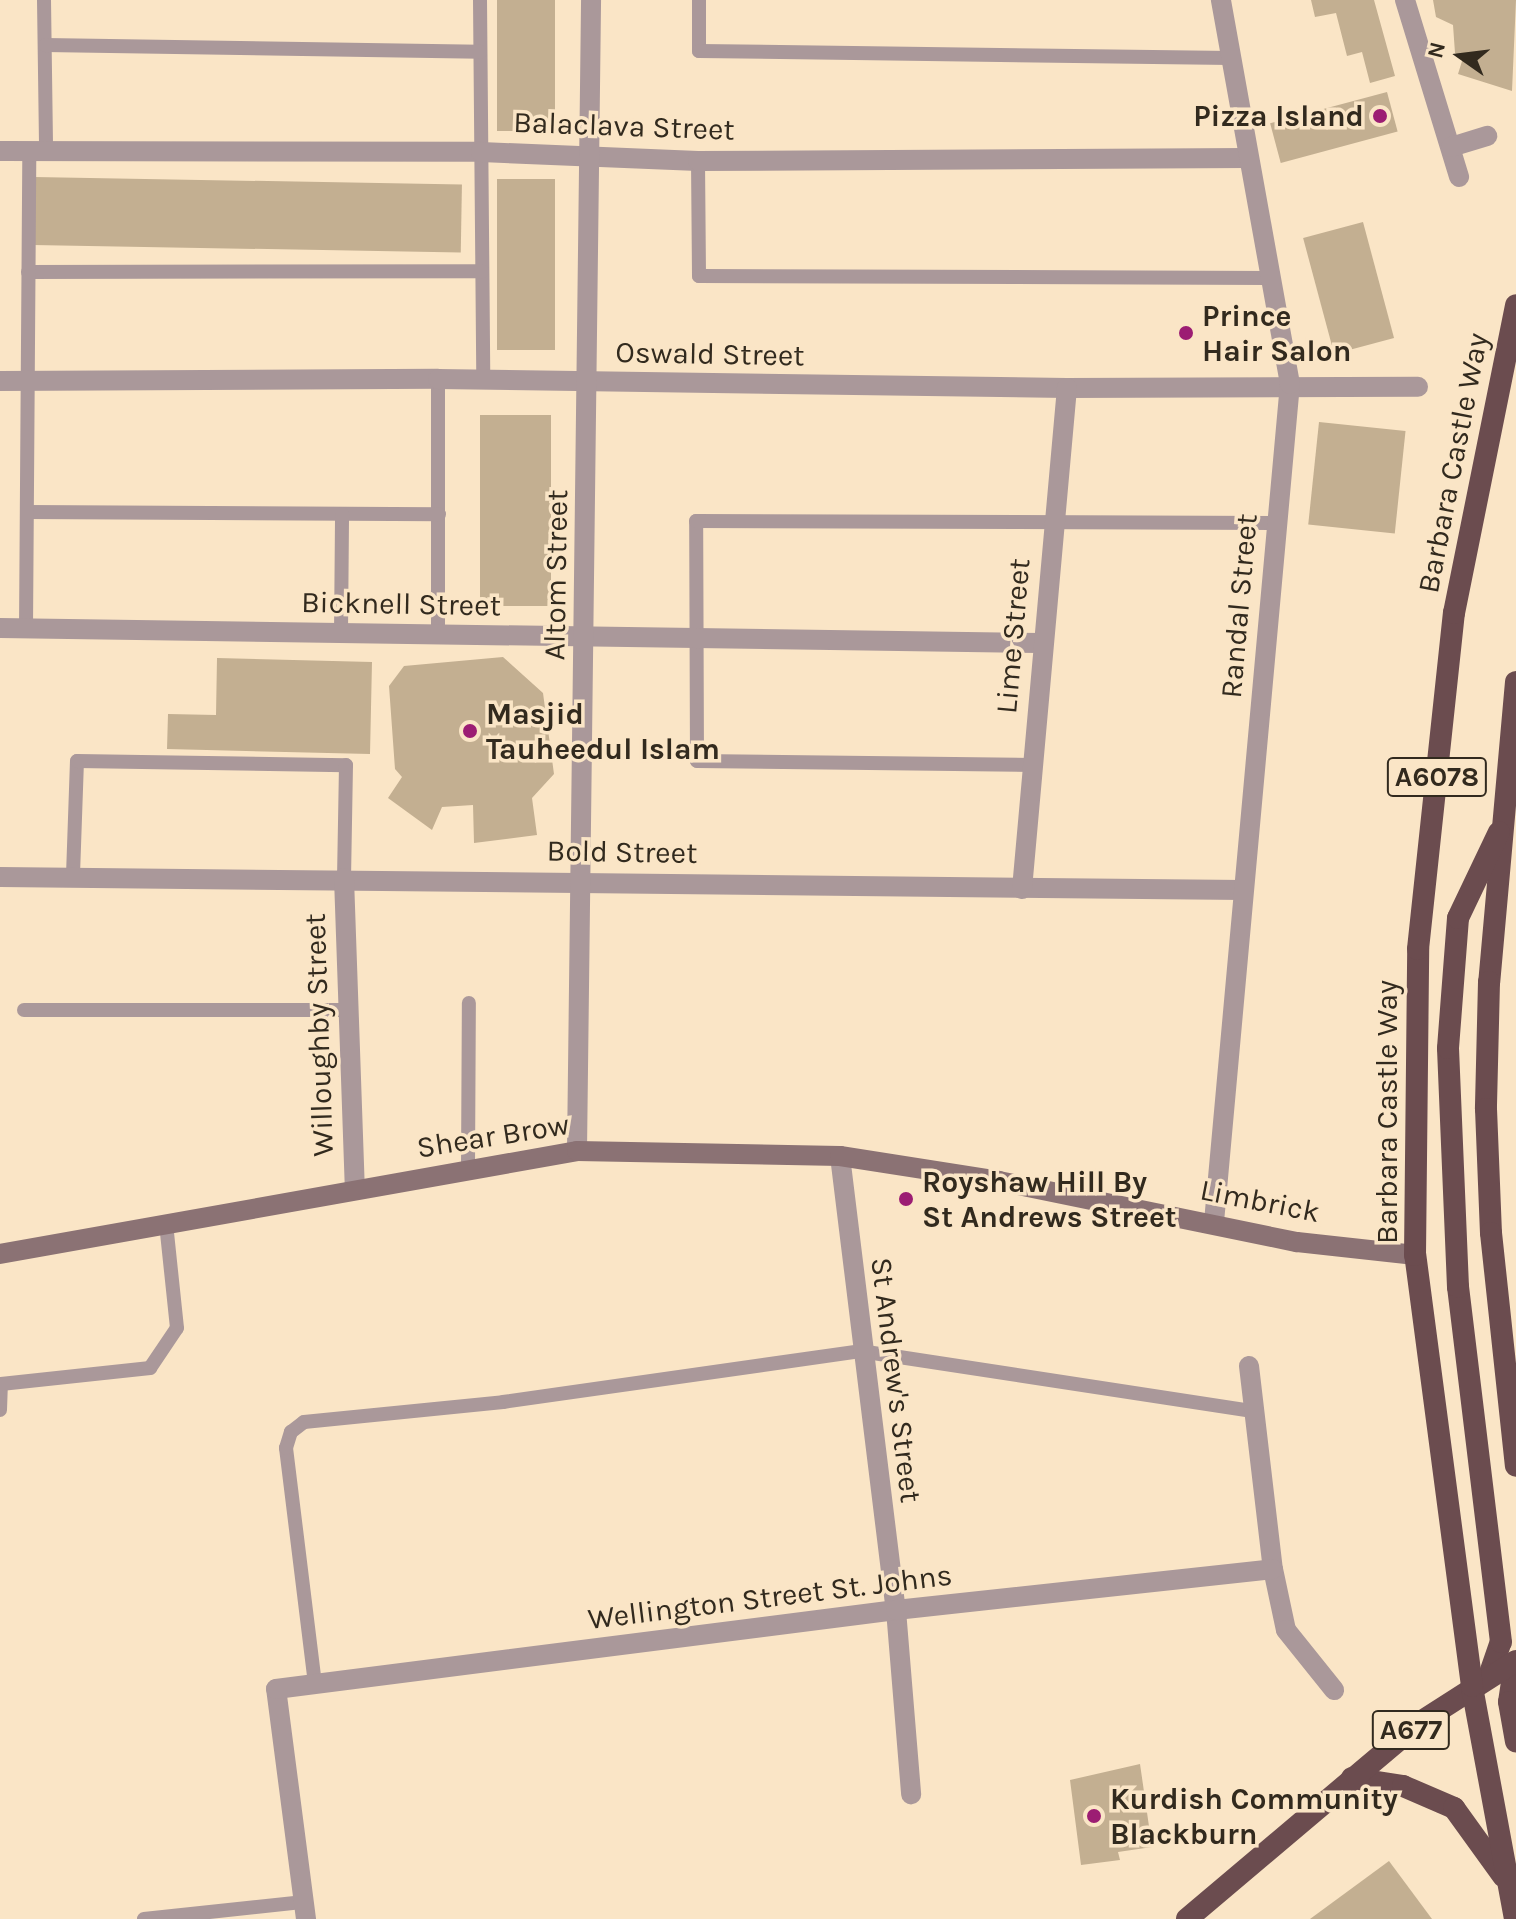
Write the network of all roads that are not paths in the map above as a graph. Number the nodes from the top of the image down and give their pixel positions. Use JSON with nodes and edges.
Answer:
{"nodes":[{"id":1,"x":44,"y":0,"type":"edge"},
{"id":2,"x":480,"y":0,"type":"edge"},
{"id":3,"x":591,"y":0,"type":"edge"},
{"id":4,"x":699,"y":0,"type":"edge"},
{"id":5,"x":1221,"y":0,"type":"edge"},
{"id":6,"x":1405,"y":0,"type":"edge"},
{"id":7,"x":45,"y":45,"type":"junction"},
{"id":8,"x":480,"y":52,"type":"junction"},
{"id":9,"x":1231,"y":58,"type":"junction"},
{"id":10,"x":1487,"y":136,"type":"dead end"},
{"id":11,"x":1451,"y":147,"type":"junction"},
{"id":12,"x":0,"y":151,"type":"edge"},
{"id":13,"x":38,"y":152,"type":"junction"},
{"id":14,"x":481,"y":152,"type":"junction"},
{"id":15,"x":585,"y":153,"type":"junction"},
{"id":16,"x":1247,"y":158,"type":"junction"},
{"id":17,"x":698,"y":161,"type":"junction"},
{"id":18,"x":1459,"y":177,"type":"dead end"},
{"id":19,"x":482,"y":271,"type":"junction"},
{"id":20,"x":28,"y":272,"type":"junction"},
{"id":21,"x":1269,"y":278,"type":"junction"},
{"id":22,"x":1515,"y":314,"type":"edge"},
{"id":23,"x":438,"y":379,"type":"junction"},
{"id":24,"x":483,"y":379,"type":"junction"},
{"id":25,"x":0,"y":381,"type":"edge"},
{"id":26,"x":27,"y":382,"type":"junction"},
{"id":27,"x":589,"y":383,"type":"junction"},
{"id":28,"x":1290,"y":384,"type":"junction"},
{"id":29,"x":1418,"y":387,"type":"dead end"},
{"id":30,"x":1067,"y":388,"type":"junction"},
{"id":31,"x":27,"y":512,"type":"junction"},
{"id":32,"x":342,"y":514,"type":"junction"},
{"id":33,"x":439,"y":514,"type":"junction"},
{"id":34,"x":1054,"y":519,"type":"junction"},
{"id":35,"x":1277,"y":523,"type":"junction"},
{"id":36,"x":0,"y":628,"type":"edge"},
{"id":37,"x":26,"y":629,"type":"junction"},
{"id":38,"x":341,"y":634,"type":"junction"},
{"id":39,"x":438,"y":635,"type":"junction"},
{"id":40,"x":586,"y":636,"type":"junction"},
{"id":41,"x":696,"y":639,"type":"junction"},
{"id":42,"x":1041,"y":643,"type":"junction"},
{"id":43,"x":1516,"y":682,"type":"edge"},
{"id":44,"x":1032,"y":765,"type":"junction"},
{"id":45,"x":1499,"y":832,"type":"junction"},
{"id":46,"x":73,"y":875,"type":"junction"},
{"id":47,"x":0,"y":877,"type":"edge"},
{"id":48,"x":344,"y":878,"type":"junction"},
{"id":49,"x":581,"y":881,"type":"junction"},
{"id":50,"x":1022,"y":889,"type":"junction"},
{"id":51,"x":1243,"y":890,"type":"junction"},
{"id":52,"x":469,"y":1003,"type":"dead end"},
{"id":53,"x":24,"y":1010,"type":"dead end"},
{"id":54,"x":346,"y":1010,"type":"junction"},
{"id":55,"x":577,"y":1151,"type":"junction"},
{"id":56,"x":840,"y":1156,"type":"junction"},
{"id":57,"x":468,"y":1169,"type":"junction"},
{"id":58,"x":999,"y":1181,"type":"joint"},
{"id":59,"x":355,"y":1190,"type":"junction"},
{"id":60,"x":1214,"y":1222,"type":"junction"},
{"id":61,"x":166,"y":1224,"type":"junction"},
{"id":62,"x":0,"y":1254,"type":"edge"},
{"id":63,"x":1415,"y":1255,"type":"junction"},
{"id":64,"x":860,"y":1351,"type":"junction"},
{"id":65,"x":1249,"y":1366,"type":"dead end"},
{"id":66,"x":1508,"y":1406,"type":"junction"},
{"id":67,"x":0,"y":1410,"type":"edge"},
{"id":68,"x":1254,"y":1411,"type":"junction"},
{"id":69,"x":1516,"y":1430,"type":"edge"},
{"id":70,"x":1516,"y":1466,"type":"edge"},
{"id":71,"x":1273,"y":1569,"type":"junction"},
{"id":72,"x":896,"y":1610,"type":"junction"},
{"id":73,"x":1515,"y":1661,"type":"edge"},
{"id":74,"x":1481,"y":1681,"type":"junction"},
{"id":75,"x":315,"y":1684,"type":"junction"},
{"id":76,"x":1334,"y":1690,"type":"dead end"},
{"id":77,"x":1516,"y":1741,"type":"edge"},
{"id":78,"x":1352,"y":1778,"type":"junction"},
{"id":79,"x":911,"y":1794,"type":"dead end"},
{"id":80,"x":1506,"y":1881,"type":"junction"},
{"id":81,"x":305,"y":1911,"type":"edge"},
{"id":82,"x":144,"y":1919,"type":"edge"},
{"id":83,"x":1187,"y":1919,"type":"edge"},
{"id":84,"x":1515,"y":1919,"type":"edge"}],
"edges":[{"from":1,"to":7,"type":"lane"},
{"from":2,"to":8,"type":"lane"},
{"from":3,"to":15,"type":"street","name":"Altom Street"},
{"from":4,"to":9,"type":"lane"},
{"from":5,"to":9,"type":"street","name":"Randal Street"},
{"from":6,"to":11,"type":"street"},
{"from":7,"to":8,"type":"lane"},
{"from":7,"to":13,"type":"lane"},
{"from":8,"to":14,"type":"lane"},
{"from":9,"to":16,"type":"street","name":"Randal Street"},
{"from":10,"to":11,"type":"street"},
{"from":11,"to":18,"type":"street"},
{"from":12,"to":13,"type":"street","name":"Balaclava Street"},
{"from":13,"to":14,"type":"street","name":"Balaclava Street"},
{"from":13,"to":20,"type":"lane"},
{"from":14,"to":15,"type":"street","name":"Balaclava Street"},
{"from":14,"to":19,"type":"lane"},
{"from":15,"to":17,"type":"street","name":"Balaclava Street"},
{"from":15,"to":27,"type":"street","name":"Altom Street"},
{"from":16,"to":17,"type":"street","name":"Balaclava Street"},
{"from":16,"to":21,"type":"street","name":"Randal Street"},
{"from":17,"to":21,"type":"lane"},
{"from":19,"to":20,"type":"lane"},
{"from":19,"to":24,"type":"lane"},
{"from":20,"to":26,"type":"lane"},
{"from":21,"to":28,"type":"street","name":"Randal Street"},
{"from":22,"to":63,"type":"highway","name":"Barbara Castle Way","number":"A6078"},
{"from":23,"to":24,"type":"street","name":"Oswald Street"},
{"from":23,"to":26,"type":"street","name":"Oswald Street"},
{"from":23,"to":33,"type":"lane"},
{"from":24,"to":27,"type":"street","name":"Oswald Street"},
{"from":25,"to":26,"type":"street","name":"Oswald Street"},
{"from":26,"to":31,"type":"lane"},
{"from":27,"to":30,"type":"street","name":"Oswald Street"},
{"from":27,"to":40,"type":"street","name":"Altom Street"},
{"from":28,"to":29,"type":"street","name":"Oswald Street"},
{"from":28,"to":30,"type":"street","name":"Oswald Street"},
{"from":28,"to":35,"type":"street","name":"Randal Street"},
{"from":30,"to":34,"type":"street","name":"Lime Street"},
{"from":31,"to":32,"type":"lane"},
{"from":31,"to":37,"type":"lane"},
{"from":32,"to":33,"type":"lane"},
{"from":32,"to":38,"type":"lane"},
{"from":33,"to":39,"type":"lane"},
{"from":34,"to":35,"type":"lane"},
{"from":34,"to":41,"type":"lane"},
{"from":34,"to":42,"type":"street","name":"Lime Street"},
{"from":35,"to":51,"type":"street","name":"Randal Street"},
{"from":36,"to":37,"type":"street","name":"Bicknell Street"},
{"from":37,"to":38,"type":"street","name":"Bicknell Street"},
{"from":38,"to":39,"type":"street","name":"Bicknell Street"},
{"from":39,"to":40,"type":"street","name":"Bicknell Street"},
{"from":40,"to":41,"type":"street","name":"Bicknell Street"},
{"from":40,"to":49,"type":"street","name":"Altom Street"},
{"from":41,"to":42,"type":"street","name":"Bicknell Street"},
{"from":41,"to":44,"type":"lane"},
{"from":42,"to":44,"type":"street","name":"Lime Street"},
{"from":43,"to":45,"type":"highway","number":"A6078"},
{"from":44,"to":50,"type":"street","name":"Lime Street"},
{"from":45,"to":66,"type":"highway","number":"A6078"},
{"from":45,"to":74,"type":"highway","number":"A6078"},
{"from":46,"to":47,"type":"street","name":"Bold Street"},
{"from":46,"to":48,"type":"street","name":"Bold Street"},
{"from":46,"to":48,"type":"lane"},
{"from":48,"to":49,"type":"street","name":"Bold Street"},
{"from":48,"to":54,"type":"street","name":"Willoughby Street"},
{"from":49,"to":50,"type":"street","name":"Bold Street"},
{"from":49,"to":55,"type":"street","name":"Altom Street"},
{"from":50,"to":51,"type":"street","name":"Bold Street"},
{"from":51,"to":60,"type":"street","name":"Randal Street"},
{"from":52,"to":57,"type":"lane"},
{"from":53,"to":54,"type":"lane"},
{"from":54,"to":59,"type":"street","name":"Willoughby Street"},
{"from":55,"to":56,"type":"main road","name":"Shear Brow"},
{"from":55,"to":57,"type":"main road","name":"Shear Brow"},
{"from":56,"to":58,"type":"main road","name":"Shear Brow"},
{"from":56,"to":64,"type":"street","name":"St Andrew's Street"},
{"from":57,"to":59,"type":"main road","name":"Shear Brow"},
{"from":58,"to":60,"type":"main road","name":"Limbrick"},
{"from":59,"to":61,"type":"main road","name":"Shear Brow"},
{"from":60,"to":63,"type":"main road","name":"Limbrick"},
{"from":61,"to":62,"type":"main road","name":"Shear Brow"},
{"from":61,"to":67,"type":"lane"},
{"from":63,"to":74,"type":"highway","name":"Barbara Castle Way","number":"A6078"},
{"from":64,"to":68,"type":"lane"},
{"from":64,"to":72,"type":"street","name":"St Andrew's Street"},
{"from":64,"to":75,"type":"lane"},
{"from":65,"to":68,"type":"street"},
{"from":66,"to":69,"type":"street"},
{"from":66,"to":70,"type":"highway","number":"A6078"},
{"from":68,"to":71,"type":"street"},
{"from":71,"to":72,"type":"street","name":"Wellington Street St. Johns"},
{"from":71,"to":76,"type":"street"},
{"from":72,"to":75,"type":"street","name":"Wellington Street St. Johns"},
{"from":72,"to":79,"type":"street","name":"St Andrew's Street"},
{"from":73,"to":74,"type":"highway","number":"A677"},
{"from":73,"to":77,"type":"highway"},
{"from":74,"to":78,"type":"highway","number":"A677"},
{"from":74,"to":80,"type":"highway","name":"Barbara Castle Way","number":"A6078"},
{"from":75,"to":81,"type":"street","name":"Wellington Street St. Johns"},
{"from":78,"to":80,"type":"highway"},
{"from":78,"to":83,"type":"highway","number":"A677"},
{"from":80,"to":84,"type":"highway","name":"Barbara Castle Way","number":"A6078"},
{"from":81,"to":82,"type":"lane"}]}
